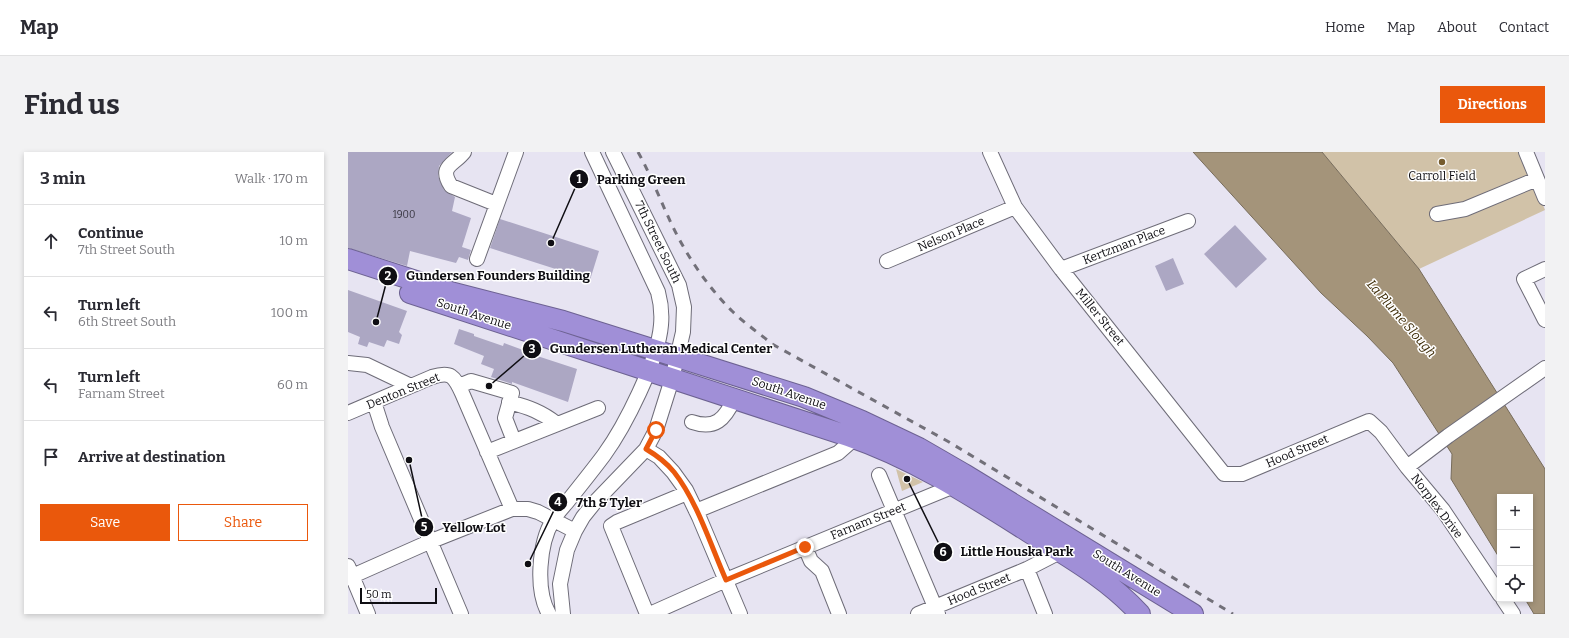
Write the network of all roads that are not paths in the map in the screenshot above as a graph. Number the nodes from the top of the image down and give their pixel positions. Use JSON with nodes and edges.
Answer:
{"nodes":[{"id":1,"x":464,"y":152,"type":"edge"},
{"id":2,"x":592,"y":152,"type":"edge"},
{"id":3,"x":613,"y":152,"type":"edge"},
{"id":4,"x":990,"y":152,"type":"edge"},
{"id":5,"x":1526,"y":152,"type":"edge"},
{"id":6,"x":514,"y":153,"type":"edge"},
{"id":7,"x":1537,"y":179,"type":"junction"},
{"id":8,"x":1545,"y":198,"type":"edge"},
{"id":9,"x":496,"y":204,"type":"junction"},
{"id":10,"x":1015,"y":207,"type":"junction"},
{"id":11,"x":1437,"y":214,"type":"dead end"},
{"id":12,"x":1188,"y":221,"type":"dead end"},
{"id":13,"x":348,"y":258,"type":"edge"},
{"id":14,"x":477,"y":260,"type":"dead end"},
{"id":15,"x":887,"y":261,"type":"dead end"},
{"id":16,"x":1061,"y":269,"type":"junction"},
{"id":17,"x":1545,"y":269,"type":"edge"},
{"id":18,"x":348,"y":273,"type":"edge"},
{"id":19,"x":1545,"y":320,"type":"edge"},
{"id":20,"x":656,"y":350,"type":"junction"},
{"id":21,"x":678,"y":357,"type":"junction"},
{"id":22,"x":348,"y":363,"type":"edge"},
{"id":23,"x":1545,"y":368,"type":"edge"},
{"id":24,"x":648,"y":371,"type":"junction"},
{"id":25,"x":672,"y":379,"type":"junction"},
{"id":26,"x":457,"y":383,"type":"junction"},
{"id":27,"x":411,"y":386,"type":"junction"},
{"id":28,"x":734,"y":399,"type":"junction"},
{"id":29,"x":374,"y":402,"type":"junction"},
{"id":30,"x":509,"y":402,"type":"junction"},
{"id":31,"x":598,"y":408,"type":"dead end"},
{"id":32,"x":348,"y":413,"type":"edge"},
{"id":33,"x":692,"y":422,"type":"dead end"},
{"id":34,"x":1369,"y":422,"type":"joint"},
{"id":35,"x":557,"y":424,"type":"junction"},
{"id":36,"x":855,"y":438,"type":"junction"},
{"id":37,"x":514,"y":441,"type":"junction"},
{"id":38,"x":646,"y":449,"type":"junction"},
{"id":39,"x":487,"y":452,"type":"junction"},
{"id":40,"x":1407,"y":467,"type":"junction"},
{"id":41,"x":1224,"y":474,"type":"joint"},
{"id":42,"x":879,"y":475,"type":"dead end"},
{"id":43,"x":954,"y":486,"type":"junction"},
{"id":44,"x":687,"y":493,"type":"junction"},
{"id":45,"x":512,"y":509,"type":"junction"},
{"id":46,"x":696,"y":511,"type":"junction"},
{"id":47,"x":895,"y":511,"type":"junction"},
{"id":48,"x":553,"y":520,"type":"junction"},
{"id":49,"x":575,"y":531,"type":"junction"},
{"id":50,"x":430,"y":542,"type":"junction"},
{"id":51,"x":805,"y":547,"type":"junction"},
{"id":52,"x":1060,"y":552,"type":"junction"},
{"id":53,"x":1027,"y":569,"type":"junction"},
{"id":54,"x":349,"y":573,"type":"edge"},
{"id":55,"x":726,"y":580,"type":"junction"},
{"id":56,"x":1497,"y":591,"type":"edge"},
{"id":57,"x":1505,"y":602,"type":"edge"},
{"id":58,"x":936,"y":610,"type":"edge"},
{"id":59,"x":368,"y":614,"type":"edge"},
{"id":60,"x":460,"y":614,"type":"edge"},
{"id":61,"x":549,"y":614,"type":"edge"},
{"id":62,"x":564,"y":614,"type":"edge"},
{"id":63,"x":648,"y":614,"type":"edge"},
{"id":64,"x":740,"y":614,"type":"edge"},
{"id":65,"x":839,"y":614,"type":"edge"},
{"id":66,"x":918,"y":614,"type":"edge"},
{"id":67,"x":1045,"y":614,"type":"edge"},
{"id":68,"x":1140,"y":614,"type":"edge"},
{"id":69,"x":1193,"y":614,"type":"edge"},
{"id":70,"x":1513,"y":614,"type":"edge"}],
"edges":[{"from":1,"to":9,"type":"street"},
{"from":2,"to":20,"type":"street","name":"7th Street South"},
{"from":3,"to":21,"type":"street","name":"7th Street South"},
{"from":4,"to":10,"type":"street","name":"Miller Street"},
{"from":5,"to":7,"type":"street"},
{"from":6,"to":9,"type":"street"},
{"from":7,"to":8,"type":"street"},
{"from":7,"to":11,"type":"street"},
{"from":9,"to":14,"type":"street"},
{"from":10,"to":15,"type":"street","name":"Nelson Place"},
{"from":10,"to":16,"type":"street","name":"Miller Street"},
{"from":12,"to":16,"type":"street","name":"Kertzman Place"},
{"from":13,"to":20,"type":"highway","name":"South Avenue"},
{"from":16,"to":41,"type":"street","name":"Miller Street"},
{"from":17,"to":19,"type":"street"},
{"from":18,"to":24,"type":"highway","name":"South Avenue"},
{"from":20,"to":21,"type":"highway","name":"South Avenue"},
{"from":20,"to":24,"type":"street","name":"7th Street South"},
{"from":21,"to":25,"type":"street","name":"7th Street South"},
{"from":21,"to":69,"type":"highway","name":"South Avenue"},
{"from":22,"to":27,"type":"street"},
{"from":23,"to":40,"type":"street"},
{"from":24,"to":25,"type":"highway","name":"South Avenue"},
{"from":24,"to":48,"type":"street","name":"7th Street South"},
{"from":25,"to":28,"type":"highway","name":"South Avenue"},
{"from":25,"to":38,"type":"street","name":"7th Street South"},
{"from":26,"to":27,"type":"street","name":"Denton Street"},
{"from":26,"to":30,"type":"street"},
{"from":26,"to":39,"type":"street"},
{"from":27,"to":29,"type":"street","name":"Denton Street"},
{"from":28,"to":33,"type":"street"},
{"from":28,"to":36,"type":"highway","name":"South Avenue"},
{"from":29,"to":32,"type":"street","name":"Denton Street"},
{"from":29,"to":50,"type":"street"},
{"from":30,"to":35,"type":"street"},
{"from":30,"to":37,"type":"street"},
{"from":31,"to":35,"type":"street"},
{"from":34,"to":40,"type":"street","name":"Norplex Drive"},
{"from":34,"to":41,"type":"street","name":"Hood Street"},
{"from":35,"to":37,"type":"street"},
{"from":36,"to":43,"type":"highway","name":"South Avenue"},
{"from":36,"to":46,"type":"street"},
{"from":37,"to":39,"type":"street"},
{"from":38,"to":44,"type":"street"},
{"from":38,"to":49,"type":"street","name":"7th Street South"},
{"from":39,"to":45,"type":"street"},
{"from":40,"to":56,"type":"street","name":"Norplex Drive"},
{"from":42,"to":47,"type":"street"},
{"from":43,"to":47,"type":"street","name":"Farnam Street"},
{"from":43,"to":52,"type":"highway","name":"South Avenue"},
{"from":44,"to":46,"type":"street"},
{"from":44,"to":63,"type":"street"},
{"from":45,"to":48,"type":"street"},
{"from":45,"to":50,"type":"street"},
{"from":46,"to":55,"type":"street"},
{"from":47,"to":51,"type":"street","name":"Farnam Street"},
{"from":47,"to":58,"type":"street"},
{"from":48,"to":49,"type":"street"},
{"from":48,"to":61,"type":"street","name":"7th Street South"},
{"from":49,"to":62,"type":"street","name":"7th Street South"},
{"from":50,"to":54,"type":"street"},
{"from":50,"to":60,"type":"street"},
{"from":51,"to":55,"type":"street","name":"Farnam Street"},
{"from":51,"to":65,"type":"street"},
{"from":52,"to":53,"type":"street","name":"Hood Street"},
{"from":52,"to":68,"type":"highway","name":"South Avenue"},
{"from":53,"to":58,"type":"street","name":"Hood Street"},
{"from":53,"to":67,"type":"street"},
{"from":54,"to":59,"type":"street"},
{"from":55,"to":63,"type":"street","name":"Farnam Street"},
{"from":55,"to":64,"type":"street"},
{"from":57,"to":70,"type":"street"},
{"from":58,"to":66,"type":"street","name":"Hood Street"}]}
